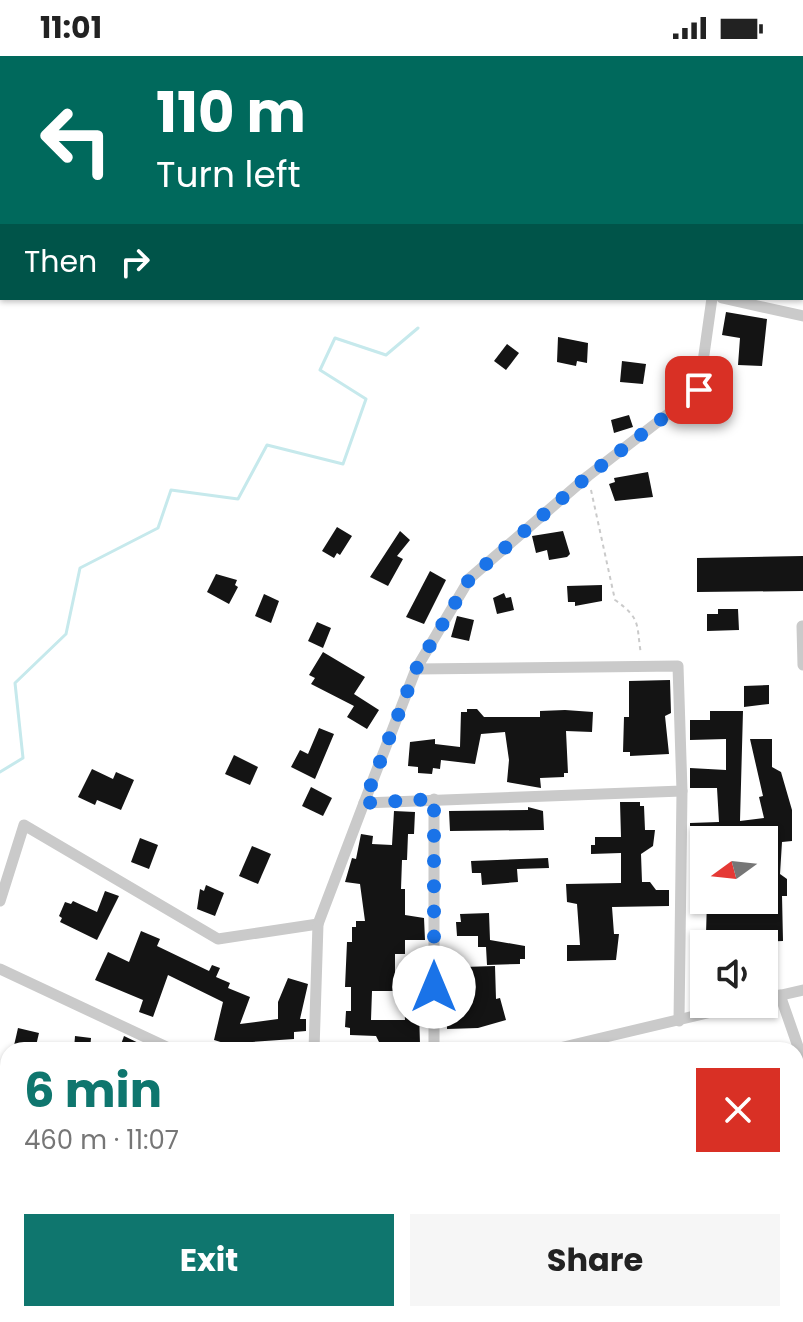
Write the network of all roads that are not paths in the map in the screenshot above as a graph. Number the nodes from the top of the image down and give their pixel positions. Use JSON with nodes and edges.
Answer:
{"nodes":[{"id":1,"x":712,"y":300,"type":"edge"},
{"id":2,"x":731,"y":300,"type":"edge"},
{"id":3,"x":803,"y":316,"type":"edge"},
{"id":4,"x":802,"y":626,"type":"edge"},
{"id":5,"x":803,"y":665,"type":"edge"},
{"id":6,"x":416,"y":669,"type":"junction"},
{"id":7,"x":682,"y":791,"type":"junction"},
{"id":8,"x":434,"y":799,"type":"junction"},
{"id":9,"x":364,"y":803,"type":"junction"},
{"id":10,"x":0,"y":901,"type":"edge"},
{"id":11,"x":318,"y":924,"type":"junction"},
{"id":12,"x":0,"y":969,"type":"edge"},
{"id":13,"x":803,"y":990,"type":"edge"},
{"id":14,"x":780,"y":995,"type":"joint"},
{"id":15,"x":691,"y":1018,"type":"edge"},
{"id":16,"x":679,"y":1021,"type":"junction"},
{"id":17,"x":156,"y":1042,"type":"edge"},
{"id":18,"x":314,"y":1042,"type":"edge"},
{"id":19,"x":434,"y":1042,"type":"edge"},
{"id":20,"x":586,"y":1042,"type":"edge"},
{"id":21,"x":796,"y":1042,"type":"edge"}],
"edges":[{"from":1,"to":6,"type":"street"},
{"from":2,"to":3,"type":"street"},
{"from":4,"to":5,"type":"street"},
{"from":6,"to":7,"type":"street"},
{"from":6,"to":9,"type":"street"},
{"from":7,"to":8,"type":"street"},
{"from":7,"to":16,"type":"street"},
{"from":8,"to":9,"type":"street"},
{"from":8,"to":19,"type":"street"},
{"from":9,"to":11,"type":"street"},
{"from":10,"to":11,"type":"street"},
{"from":11,"to":18,"type":"street"},
{"from":12,"to":17,"type":"street"},
{"from":13,"to":14,"type":"street"},
{"from":14,"to":21,"type":"street"},
{"from":15,"to":16,"type":"street"},
{"from":16,"to":20,"type":"street"}]}
